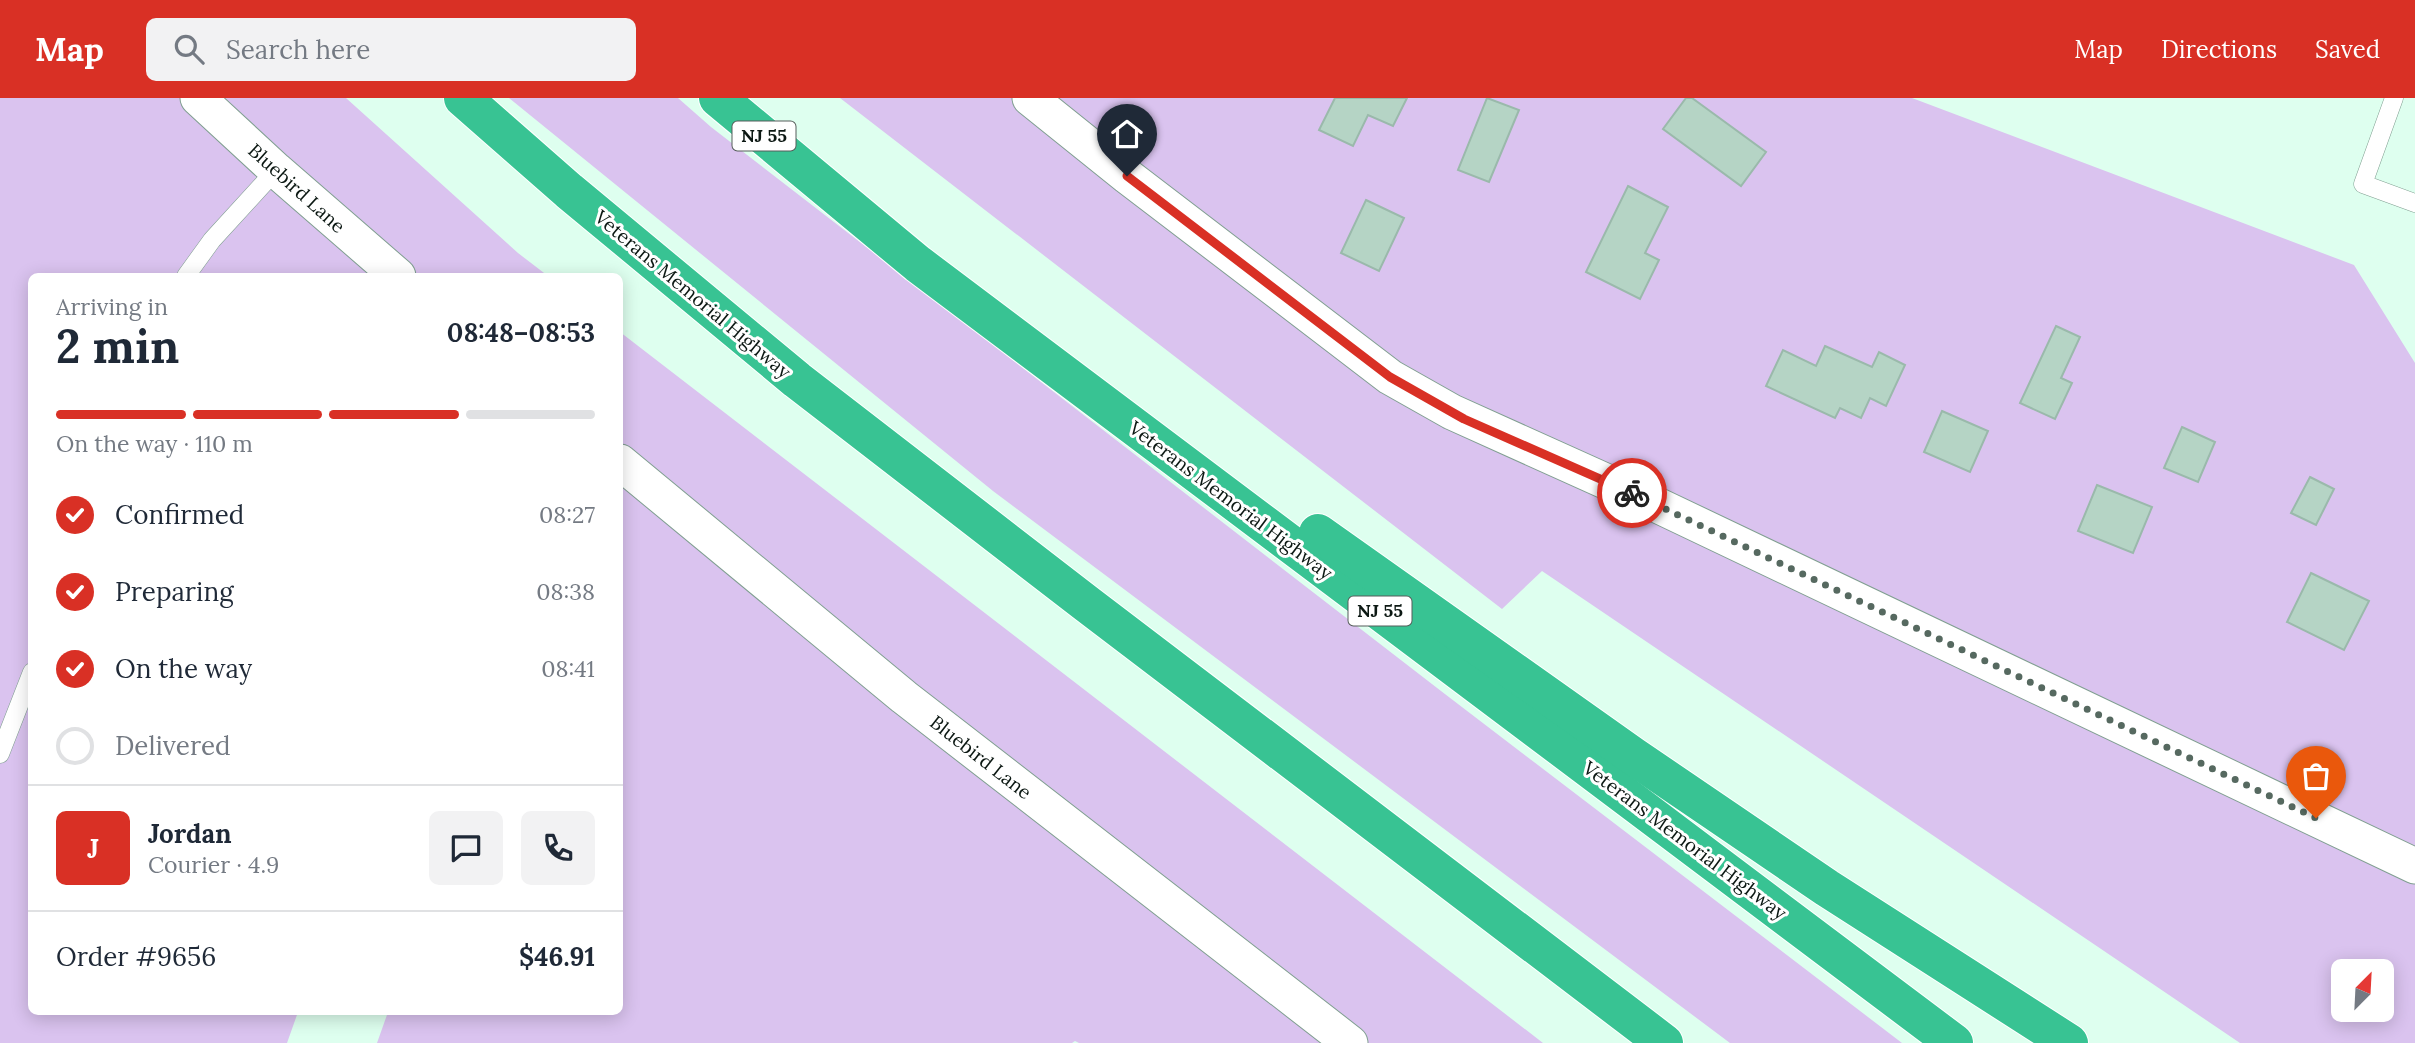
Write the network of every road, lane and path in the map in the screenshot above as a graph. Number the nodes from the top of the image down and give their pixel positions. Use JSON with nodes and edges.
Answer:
{"nodes":[{"id":1,"x":198,"y":98,"type":"edge"},
{"id":2,"x":463,"y":98,"type":"edge"},
{"id":3,"x":718,"y":98,"type":"edge"},
{"id":4,"x":1030,"y":98,"type":"edge"},
{"id":5,"x":2394,"y":98,"type":"edge"},
{"id":6,"x":276,"y":170,"type":"junction"},
{"id":7,"x":810,"y":174,"type":"junction"},
{"id":8,"x":2415,"y":203,"type":"edge"},
{"id":9,"x":189,"y":273,"type":"edge"},
{"id":10,"x":395,"y":273,"type":"edge"},
{"id":11,"x":623,"y":464,"type":"edge"},
{"id":12,"x":28,"y":681,"type":"edge"},
{"id":13,"x":0,"y":754,"type":"edge"},
{"id":14,"x":2415,"y":866,"type":"edge"},
{"id":15,"x":1590,"y":987,"type":"junction"},
{"id":16,"x":1350,"y":1043,"type":"edge"},
{"id":17,"x":1645,"y":1043,"type":"edge"},
{"id":18,"x":1664,"y":1043,"type":"edge"},
{"id":19,"x":1954,"y":1043,"type":"edge"},
{"id":20,"x":2069,"y":1043,"type":"edge"}],
"edges":[{"from":1,"to":6,"type":"street","name":"Bluebird Lane"},
{"from":2,"to":15,"type":"highway","name":"Veterans Memorial Highway"},
{"from":3,"to":7,"type":"highway","name":"Veterans Memorial Highway","number":"NJ 55"},
{"from":4,"to":14,"type":"street"},
{"from":5,"to":8,"type":"lane"},
{"from":6,"to":9,"type":"lane"},
{"from":6,"to":10,"type":"street","name":"Bluebird Lane"},
{"from":7,"to":19,"type":"highway","name":"Veterans Memorial Highway","number":"NJ 55"},
{"from":7,"to":20,"type":"highway"},
{"from":11,"to":16,"type":"street","name":"Bluebird Lane"},
{"from":12,"to":13,"type":"lane"},
{"from":15,"to":17,"type":"highway"},
{"from":15,"to":18,"type":"highway","name":"Veterans Memorial Highway"}]}
